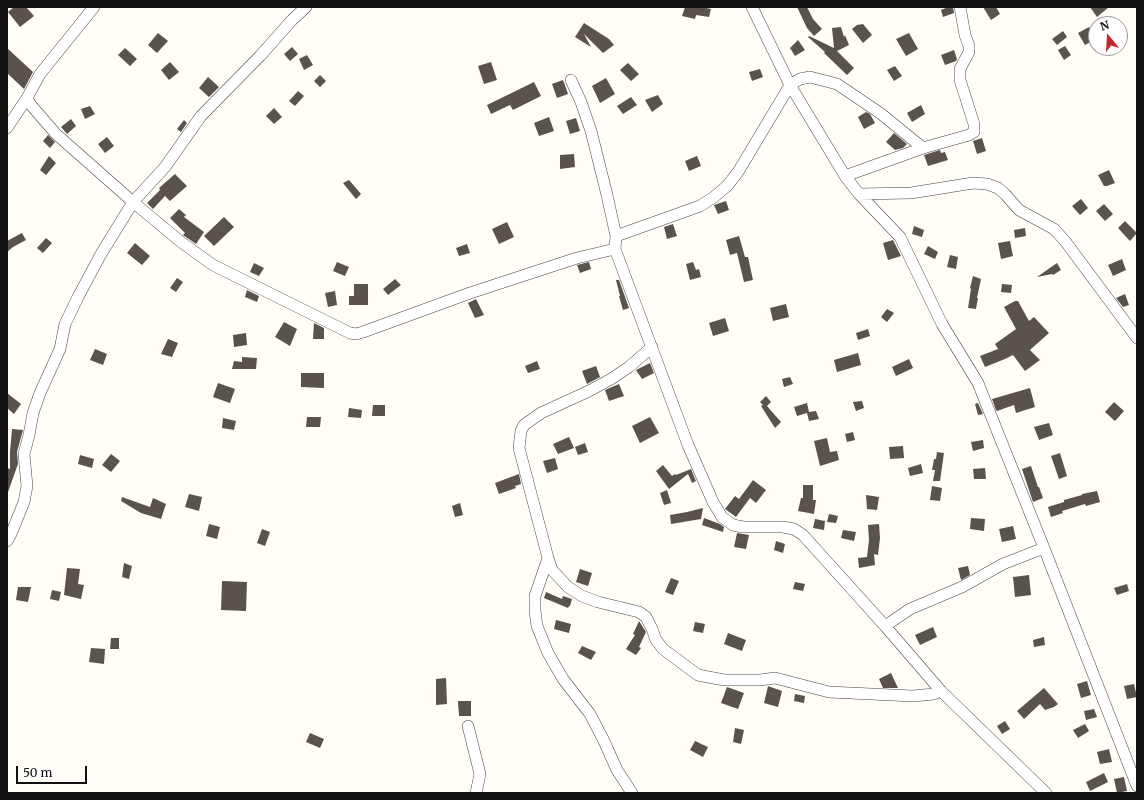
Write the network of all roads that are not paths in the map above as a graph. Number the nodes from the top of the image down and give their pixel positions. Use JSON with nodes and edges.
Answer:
{"nodes":[{"id":1,"x":94,"y":7,"type":"edge"},
{"id":2,"x":306,"y":7,"type":"edge"},
{"id":3,"x":752,"y":7,"type":"edge"},
{"id":4,"x":960,"y":7,"type":"edge"},
{"id":5,"x":571,"y":80,"type":"dead end"},
{"id":6,"x":790,"y":85,"type":"junction"},
{"id":7,"x":27,"y":98,"type":"junction"},
{"id":8,"x":7,"y":128,"type":"edge"},
{"id":9,"x":924,"y":148,"type":"junction"},
{"id":10,"x":845,"y":176,"type":"junction"},
{"id":11,"x":859,"y":194,"type":"junction"},
{"id":12,"x":134,"y":202,"type":"junction"},
{"id":13,"x":616,"y":236,"type":"junction"},
{"id":14,"x":615,"y":249,"type":"junction"},
{"id":15,"x":1137,"y":338,"type":"edge"},
{"id":16,"x":652,"y":347,"type":"junction"},
{"id":17,"x":7,"y":541,"type":"edge"},
{"id":18,"x":1044,"y":548,"type":"junction"},
{"id":19,"x":548,"y":558,"type":"junction"},
{"id":20,"x":885,"y":626,"type":"junction"},
{"id":21,"x":941,"y":691,"type":"junction"},
{"id":22,"x":468,"y":726,"type":"dead end"},
{"id":23,"x":1137,"y":786,"type":"edge"},
{"id":24,"x":476,"y":793,"type":"edge"},
{"id":25,"x":632,"y":793,"type":"edge"},
{"id":26,"x":1046,"y":793,"type":"edge"}],
"edges":[{"from":1,"to":7,"type":"street"},
{"from":2,"to":12,"type":"street"},
{"from":3,"to":6,"type":"street"},
{"from":4,"to":9,"type":"street"},
{"from":5,"to":13,"type":"street"},
{"from":6,"to":9,"type":"street"},
{"from":6,"to":10,"type":"street"},
{"from":6,"to":13,"type":"street"},
{"from":7,"to":8,"type":"street"},
{"from":7,"to":12,"type":"street"},
{"from":9,"to":10,"type":"street"},
{"from":10,"to":11,"type":"street"},
{"from":11,"to":15,"type":"street"},
{"from":11,"to":18,"type":"street"},
{"from":12,"to":14,"type":"street"},
{"from":12,"to":17,"type":"street"},
{"from":13,"to":14,"type":"street"},
{"from":14,"to":16,"type":"street"},
{"from":16,"to":19,"type":"street"},
{"from":16,"to":20,"type":"street"},
{"from":18,"to":20,"type":"street"},
{"from":18,"to":23,"type":"street"},
{"from":19,"to":21,"type":"street"},
{"from":19,"to":25,"type":"street"},
{"from":20,"to":21,"type":"street"},
{"from":21,"to":26,"type":"street"},
{"from":22,"to":24,"type":"street"}]}
